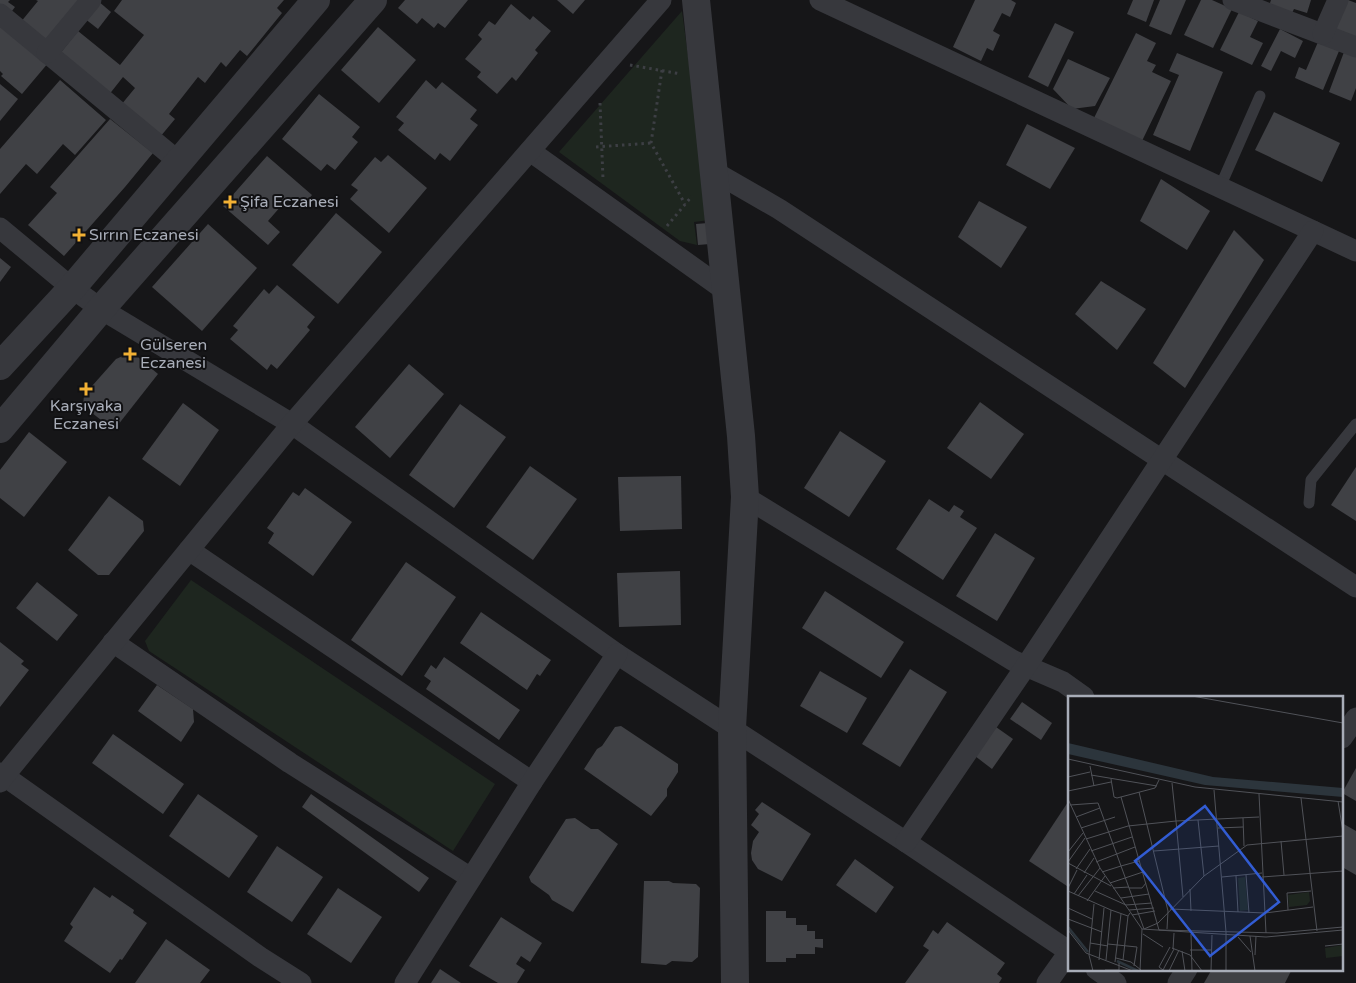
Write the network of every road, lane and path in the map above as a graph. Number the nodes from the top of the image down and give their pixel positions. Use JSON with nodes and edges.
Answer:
{"nodes":[{"id":1,"x":91,"y":0,"type":"edge"},
{"id":2,"x":316,"y":0,"type":"edge"},
{"id":3,"x":373,"y":0,"type":"edge"},
{"id":4,"x":662,"y":0,"type":"edge"},
{"id":5,"x":696,"y":0,"type":"edge"},
{"id":6,"x":820,"y":0,"type":"edge"},
{"id":7,"x":1233,"y":0,"type":"edge"},
{"id":8,"x":1338,"y":0,"type":"edge"},
{"id":9,"x":0,"y":14,"type":"edge"},
{"id":10,"x":1322,"y":34,"type":"junction"},
{"id":11,"x":1356,"y":47,"type":"edge"},
{"id":12,"x":47,"y":53,"type":"junction"},
{"id":13,"x":603,"y":67,"type":"junction"},
{"id":14,"x":662,"y":70,"type":"junction"},
{"id":15,"x":704,"y":78,"type":"junction"},
{"id":16,"x":1260,"y":96,"type":"dead end"},
{"id":17,"x":651,"y":143,"type":"junction"},
{"id":18,"x":596,"y":147,"type":"dead end"},
{"id":19,"x":602,"y":147,"type":"junction"},
{"id":20,"x":530,"y":151,"type":"junction"},
{"id":21,"x":178,"y":161,"type":"junction"},
{"id":22,"x":713,"y":171,"type":"junction"},
{"id":23,"x":1220,"y":187,"type":"junction"},
{"id":24,"x":604,"y":204,"type":"junction"},
{"id":25,"x":685,"y":204,"type":"junction"},
{"id":26,"x":0,"y":228,"type":"edge"},
{"id":27,"x":1313,"y":231,"type":"junction"},
{"id":28,"x":655,"y":241,"type":"junction"},
{"id":29,"x":1356,"y":250,"type":"edge"},
{"id":30,"x":72,"y":288,"type":"junction"},
{"id":31,"x":726,"y":291,"type":"junction"},
{"id":32,"x":101,"y":309,"type":"junction"},
{"id":33,"x":0,"y":366,"type":"edge"},
{"id":34,"x":292,"y":424,"type":"junction"},
{"id":35,"x":1356,"y":424,"type":"edge"},
{"id":36,"x":0,"y":429,"type":"edge"},
{"id":37,"x":1163,"y":460,"type":"junction"},
{"id":38,"x":745,"y":497,"type":"junction"},
{"id":39,"x":1309,"y":503,"type":"dead end"},
{"id":40,"x":189,"y":550,"type":"junction"},
{"id":41,"x":1356,"y":587,"type":"edge"},
{"id":42,"x":114,"y":642,"type":"junction"},
{"id":43,"x":617,"y":654,"type":"junction"},
{"id":44,"x":1026,"y":666,"type":"junction"},
{"id":45,"x":1083,"y":696,"type":"edge"},
{"id":46,"x":1356,"y":718,"type":"edge"},
{"id":47,"x":732,"y":728,"type":"junction"},
{"id":48,"x":1344,"y":735,"type":"edge"},
{"id":49,"x":1,"y":777,"type":"edge"},
{"id":50,"x":532,"y":782,"type":"junction"},
{"id":51,"x":906,"y":842,"type":"junction"},
{"id":52,"x":472,"y":878,"type":"junction"},
{"id":53,"x":1068,"y":951,"type":"edge"},
{"id":54,"x":1068,"y":953,"type":"edge"},
{"id":55,"x":1097,"y":970,"type":"edge"},
{"id":56,"x":1186,"y":970,"type":"edge"},
{"id":57,"x":301,"y":983,"type":"edge"},
{"id":58,"x":405,"y":983,"type":"edge"},
{"id":59,"x":734,"y":983,"type":"edge"},
{"id":60,"x":1047,"y":983,"type":"edge"},
{"id":61,"x":1116,"y":983,"type":"edge"},
{"id":62,"x":1178,"y":983,"type":"edge"}],
"edges":[{"from":1,"to":12,"type":"street"},
{"from":2,"to":21,"type":"street"},
{"from":3,"to":32,"type":"street"},
{"from":4,"to":13,"type":"street"},
{"from":5,"to":15,"type":"street"},
{"from":6,"to":23,"type":"street"},
{"from":7,"to":10,"type":"street"},
{"from":8,"to":10,"type":"street"},
{"from":9,"to":12,"type":"street"},
{"from":10,"to":11,"type":"street"},
{"from":12,"to":21,"type":"street"},
{"from":13,"to":14,"type":"path"},
{"from":13,"to":19,"type":"path"},
{"from":13,"to":20,"type":"street"},
{"from":14,"to":15,"type":"path"},
{"from":14,"to":17,"type":"path"},
{"from":15,"to":22,"type":"street"},
{"from":16,"to":23,"type":"lane"},
{"from":17,"to":19,"type":"path"},
{"from":17,"to":25,"type":"path"},
{"from":18,"to":19,"type":"path"},
{"from":19,"to":24,"type":"path"},
{"from":20,"to":24,"type":"street"},
{"from":20,"to":34,"type":"street"},
{"from":21,"to":30,"type":"street"},
{"from":22,"to":25,"type":"path"},
{"from":22,"to":31,"type":"street"},
{"from":22,"to":37,"type":"street"},
{"from":23,"to":27,"type":"street"},
{"from":24,"to":28,"type":"street"},
{"from":25,"to":28,"type":"path"},
{"from":26,"to":30,"type":"street"},
{"from":27,"to":29,"type":"street"},
{"from":27,"to":37,"type":"street"},
{"from":28,"to":31,"type":"street"},
{"from":30,"to":32,"type":"street"},
{"from":30,"to":33,"type":"street"},
{"from":31,"to":38,"type":"street"},
{"from":32,"to":34,"type":"street"},
{"from":32,"to":36,"type":"street"},
{"from":34,"to":40,"type":"street"},
{"from":34,"to":43,"type":"street"},
{"from":35,"to":39,"type":"lane"},
{"from":37,"to":41,"type":"street"},
{"from":37,"to":44,"type":"street"},
{"from":38,"to":44,"type":"street"},
{"from":38,"to":47,"type":"street"},
{"from":40,"to":42,"type":"street"},
{"from":40,"to":50,"type":"street"},
{"from":42,"to":49,"type":"street"},
{"from":42,"to":52,"type":"street"},
{"from":43,"to":47,"type":"street"},
{"from":43,"to":50,"type":"street"},
{"from":44,"to":45,"type":"street"},
{"from":44,"to":51,"type":"street"},
{"from":46,"to":48,"type":"street"},
{"from":47,"to":51,"type":"street"},
{"from":47,"to":59,"type":"street"},
{"from":49,"to":57,"type":"street"},
{"from":50,"to":52,"type":"street"},
{"from":51,"to":53,"type":"street"},
{"from":52,"to":58,"type":"street"},
{"from":54,"to":60,"type":"street"},
{"from":55,"to":61,"type":"street"},
{"from":56,"to":62,"type":"street"}]}
